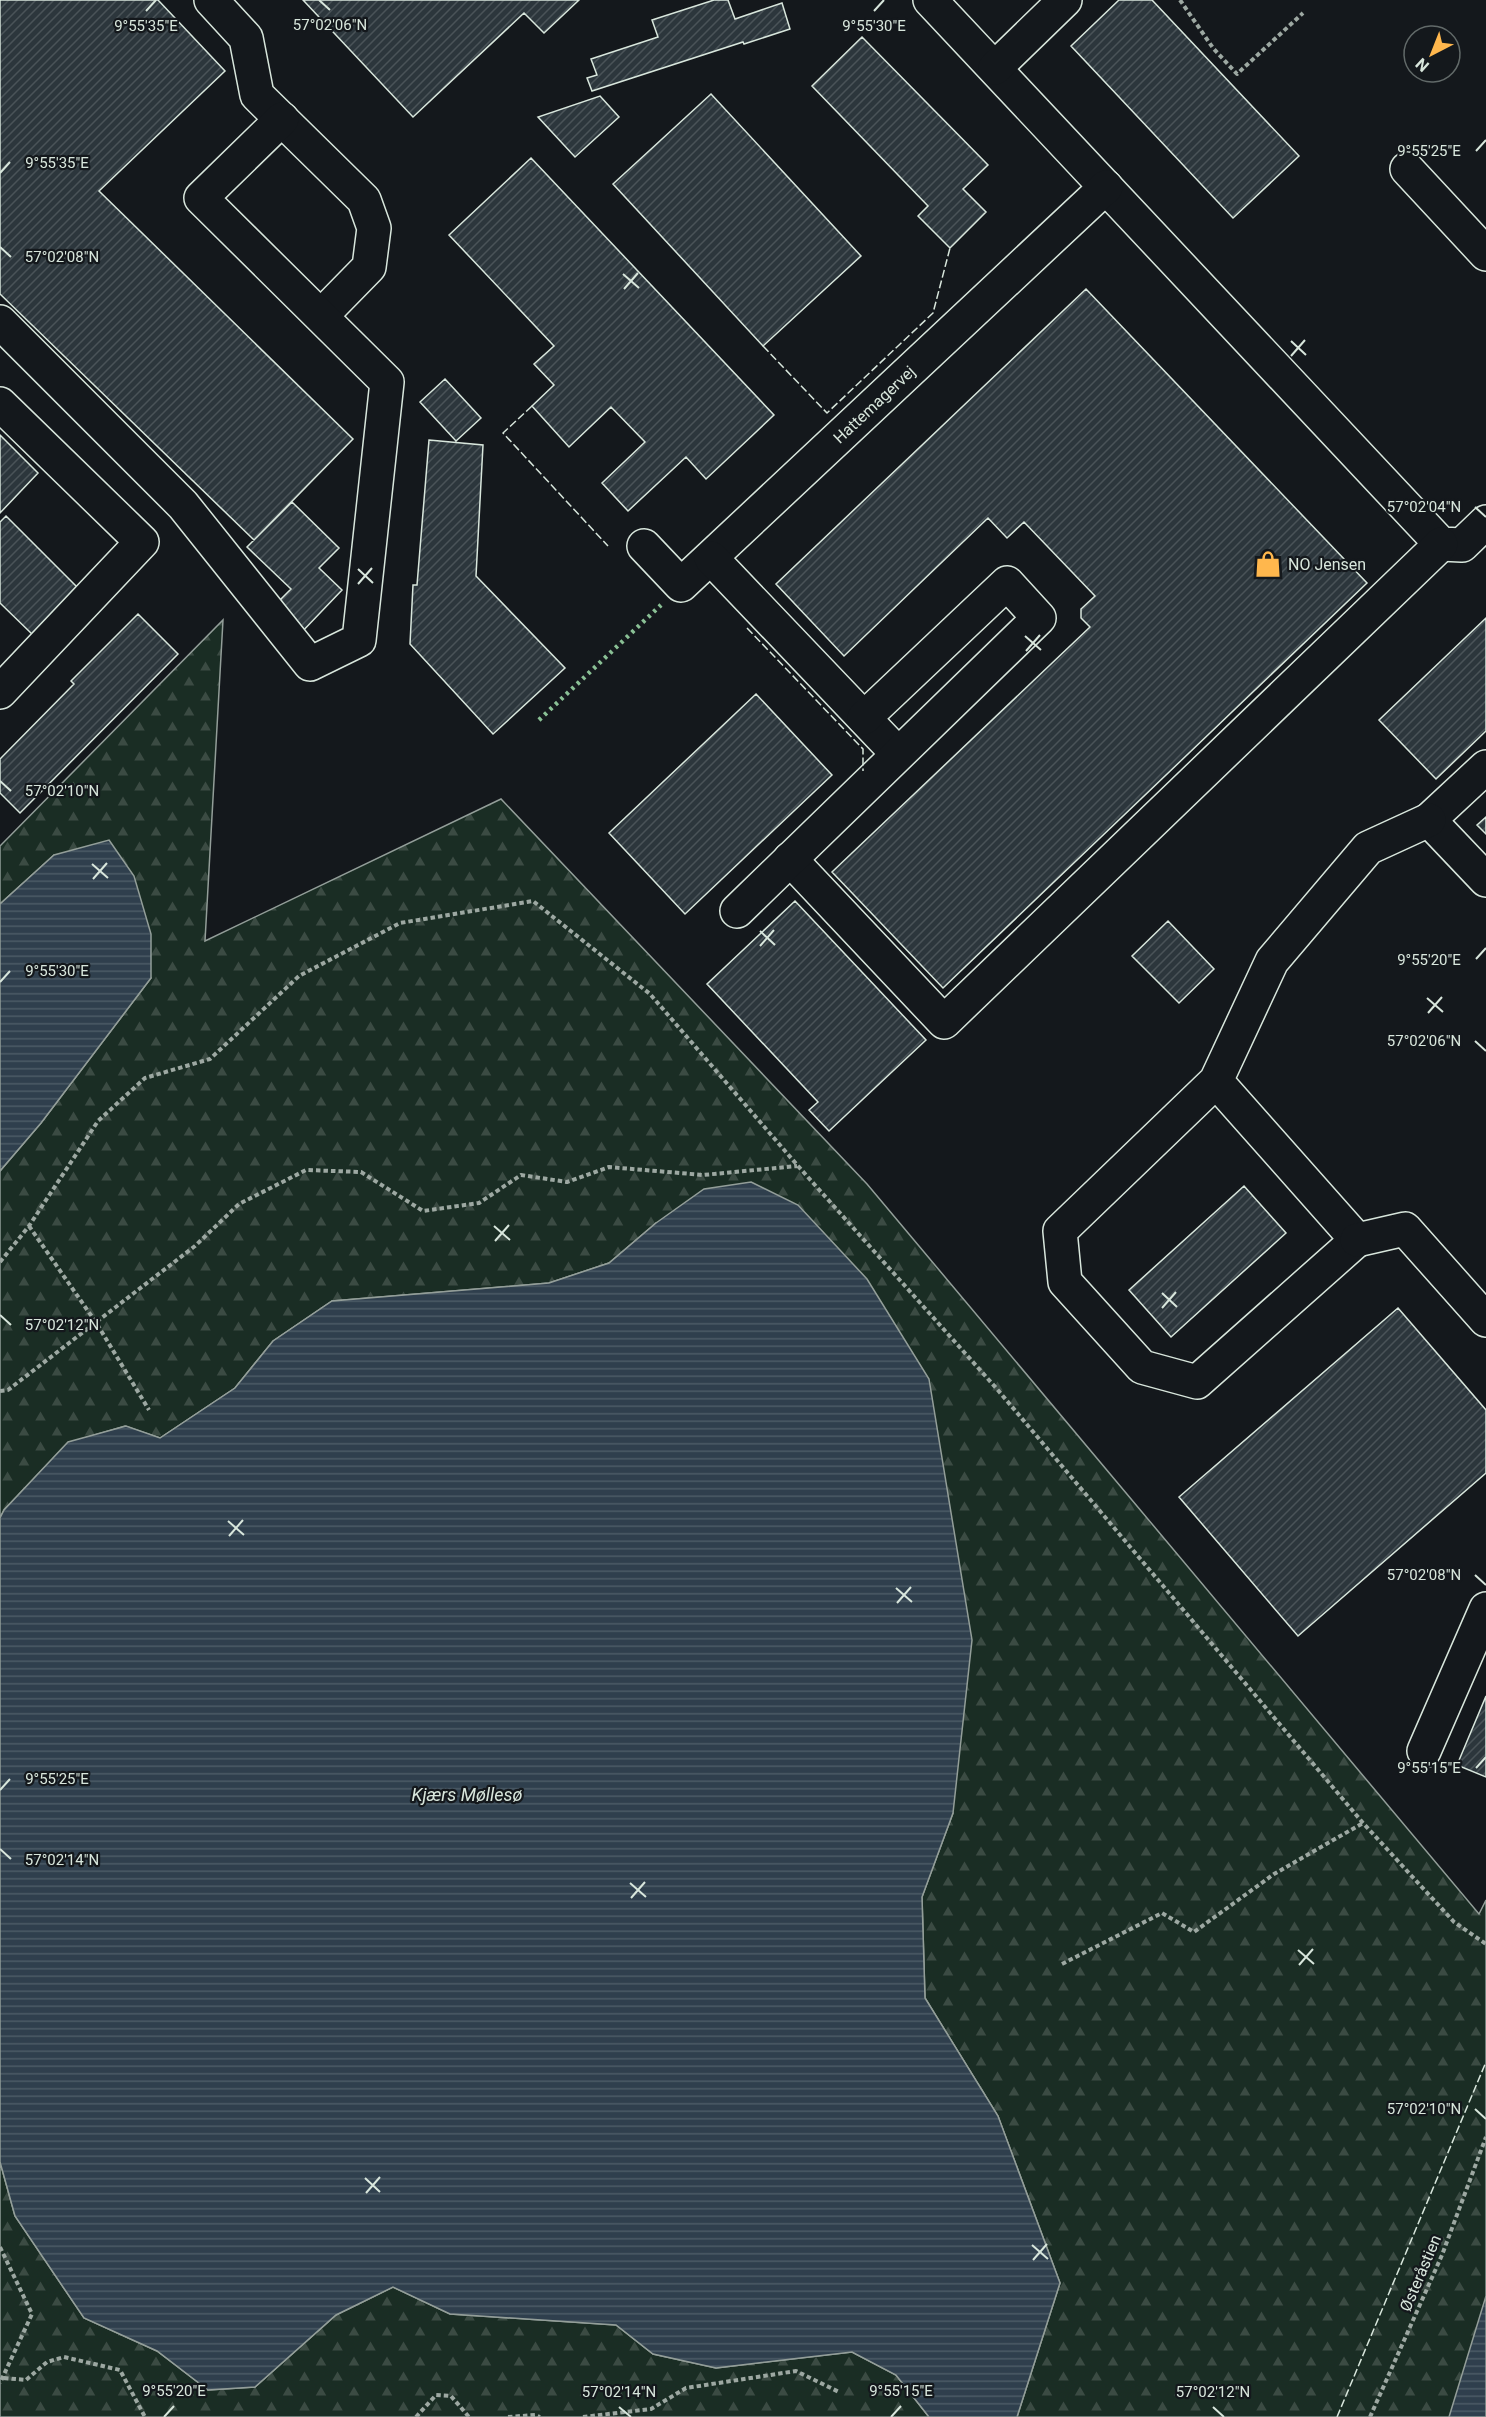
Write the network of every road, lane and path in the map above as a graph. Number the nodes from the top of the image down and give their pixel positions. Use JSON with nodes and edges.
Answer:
{"nodes":[{"id":1,"x":211,"y":0,"type":"edge"},
{"id":2,"x":930,"y":0,"type":"edge"},
{"id":3,"x":1065,"y":0,"type":"edge"},
{"id":4,"x":1180,"y":0,"type":"edge"},
{"id":5,"x":1303,"y":13,"type":"dead end"},
{"id":6,"x":995,"y":68,"type":"junction"},
{"id":7,"x":282,"y":118,"type":"junction"},
{"id":8,"x":1407,"y":169,"type":"dead end"},
{"id":9,"x":1106,"y":187,"type":"junction"},
{"id":10,"x":1486,"y":254,"type":"edge"},
{"id":11,"x":321,"y":316,"type":"junction"},
{"id":12,"x":0,"y":322,"type":"edge"},
{"id":13,"x":0,"y":404,"type":"edge"},
{"id":14,"x":1486,"y":522,"type":"edge"},
{"id":15,"x":1441,"y":544,"type":"junction"},
{"id":16,"x":644,"y":546,"type":"dead end"},
{"id":17,"x":711,"y":558,"type":"junction"},
{"id":18,"x":0,"y":692,"type":"edge"},
{"id":19,"x":864,"y":718,"type":"junction"},
{"id":20,"x":898,"y":754,"type":"junction"},
{"id":21,"x":1486,"y":767,"type":"edge"},
{"id":22,"x":1429,"y":820,"type":"junction"},
{"id":23,"x":790,"y":859,"type":"junction"},
{"id":24,"x":1486,"y":880,"type":"edge"},
{"id":25,"x":737,"y":911,"type":"dead end"},
{"id":26,"x":1216,"y":1081,"type":"junction"},
{"id":27,"x":798,"y":1166,"type":"junction"},
{"id":28,"x":29,"y":1226,"type":"junction"},
{"id":29,"x":1358,"y":1240,"type":"junction"},
{"id":30,"x":0,"y":1262,"type":"edge"},
{"id":31,"x":1486,"y":1320,"type":"edge"},
{"id":32,"x":97,"y":1324,"type":"junction"},
{"id":33,"x":0,"y":1391,"type":"edge"},
{"id":34,"x":149,"y":1410,"type":"dead end"},
{"id":35,"x":1486,"y":1609,"type":"edge"},
{"id":36,"x":1425,"y":1751,"type":"dead end"},
{"id":37,"x":1363,"y":1823,"type":"junction"},
{"id":38,"x":1486,"y":1944,"type":"edge"},
{"id":39,"x":1062,"y":1964,"type":"dead end"},
{"id":40,"x":1486,"y":2137,"type":"edge"},
{"id":41,"x":0,"y":2247,"type":"edge"},
{"id":42,"x":4,"y":2378,"type":"junction"},
{"id":43,"x":0,"y":2384,"type":"edge"},
{"id":44,"x":838,"y":2392,"type":"dead end"},
{"id":45,"x":145,"y":2417,"type":"edge"},
{"id":46,"x":416,"y":2417,"type":"edge"},
{"id":47,"x":469,"y":2417,"type":"edge"},
{"id":48,"x":508,"y":2417,"type":"edge"},
{"id":49,"x":540,"y":2417,"type":"edge"},
{"id":50,"x":583,"y":2417,"type":"edge"},
{"id":51,"x":1370,"y":2417,"type":"edge"}],
"edges":[{"from":1,"to":7,"type":"street"},
{"from":2,"to":6,"type":"street"},
{"from":3,"to":6,"type":"street"},
{"from":4,"to":5,"type":"path"},
{"from":6,"to":9,"type":"street"},
{"from":7,"to":11,"type":"street"},
{"from":7,"to":11,"type":"street"},
{"from":8,"to":10,"type":"street"},
{"from":9,"to":15,"type":"street"},
{"from":9,"to":17,"type":"street","name":"Hattemagervej"},
{"from":11,"to":12,"type":"street"},
{"from":13,"to":18,"type":"street"},
{"from":14,"to":15,"type":"street"},
{"from":15,"to":23,"type":"street"},
{"from":16,"to":17,"type":"street","name":"Hattemagervej"},
{"from":17,"to":19,"type":"street"},
{"from":19,"to":20,"type":"street"},
{"from":19,"to":20,"type":"street"},
{"from":20,"to":23,"type":"street"},
{"from":21,"to":22,"type":"street"},
{"from":22,"to":24,"type":"street"},
{"from":22,"to":26,"type":"street"},
{"from":23,"to":25,"type":"street"},
{"from":26,"to":29,"type":"street"},
{"from":26,"to":29,"type":"street"},
{"from":27,"to":28,"type":"path"},
{"from":27,"to":32,"type":"path"},
{"from":27,"to":37,"type":"path"},
{"from":28,"to":30,"type":"path"},
{"from":28,"to":32,"type":"path"},
{"from":29,"to":31,"type":"street"},
{"from":32,"to":33,"type":"path"},
{"from":32,"to":34,"type":"path"},
{"from":35,"to":36,"type":"street"},
{"from":37,"to":38,"type":"path"},
{"from":37,"to":39,"type":"path"},
{"from":40,"to":51,"type":"path","name":"Østeråstien"},
{"from":41,"to":42,"type":"path"},
{"from":42,"to":43,"type":"path"},
{"from":42,"to":45,"type":"path"},
{"from":44,"to":50,"type":"path"},
{"from":46,"to":47,"type":"path"},
{"from":48,"to":49,"type":"path"}]}
